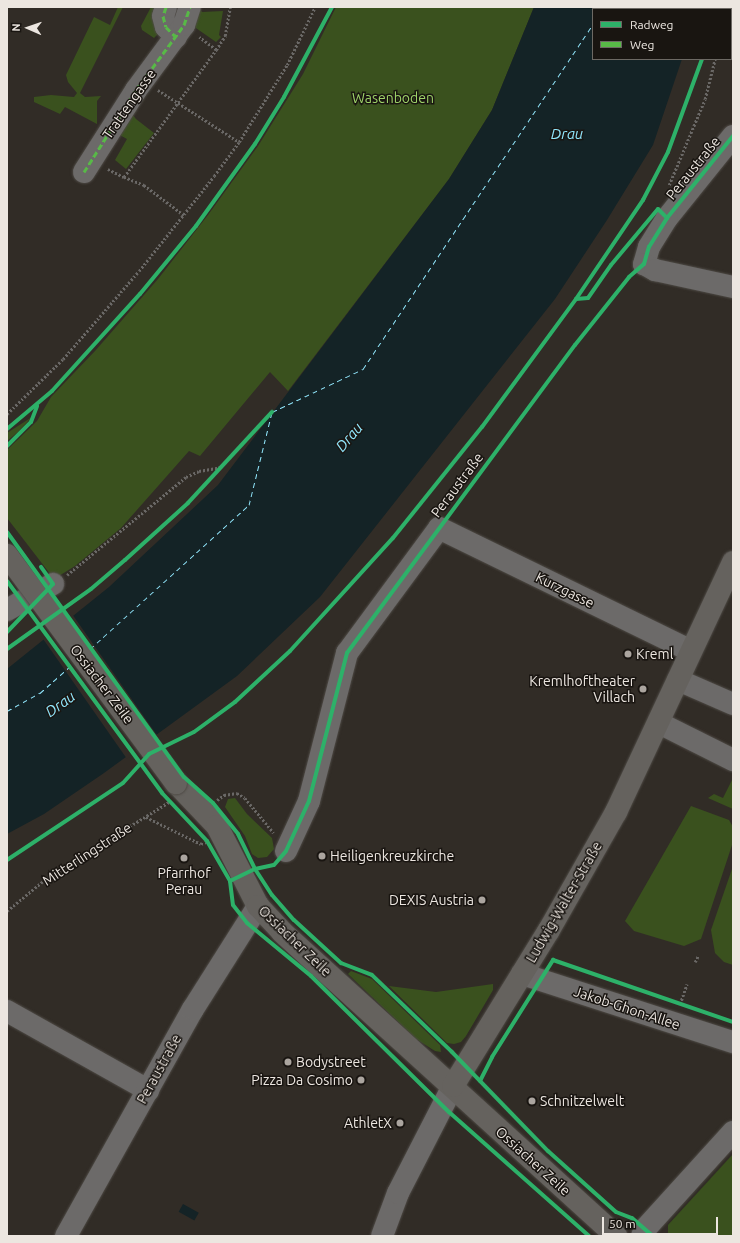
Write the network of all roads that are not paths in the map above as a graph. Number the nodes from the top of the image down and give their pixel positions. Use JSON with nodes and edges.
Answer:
{"nodes":[{"id":1,"x":166,"y":7,"type":"edge"},
{"id":2,"x":183,"y":23,"type":"edge"},
{"id":3,"x":733,"y":136,"type":"edge"},
{"id":4,"x":87,"y":167,"type":"road end"},
{"id":5,"x":733,"y":287,"type":"edge"},
{"id":6,"x":439,"y":528,"type":"joint"},
{"id":7,"x":7,"y":555,"type":"edge"},
{"id":8,"x":733,"y":562,"type":"edge"},
{"id":9,"x":53,"y":584,"type":"road end"},
{"id":10,"x":7,"y":610,"type":"edge"},
{"id":11,"x":691,"y":651,"type":"junction"},
{"id":12,"x":678,"y":680,"type":"junction"},
{"id":13,"x":733,"y":704,"type":"edge"},
{"id":14,"x":659,"y":723,"type":"junction"},
{"id":15,"x":733,"y":760,"type":"edge"},
{"id":16,"x":286,"y":851,"type":"road end"},
{"id":17,"x":258,"y":906,"type":"junction"},
{"id":18,"x":522,"y":974,"type":"junction"},
{"id":19,"x":7,"y":1011,"type":"edge"},
{"id":20,"x":733,"y":1042,"type":"edge"},
{"id":21,"x":454,"y":1086,"type":"junction"},
{"id":22,"x":148,"y":1090,"type":"junction"},
{"id":23,"x":733,"y":1132,"type":"edge"},
{"id":24,"x":66,"y":1236,"type":"edge"},
{"id":25,"x":382,"y":1236,"type":"edge"},
{"id":26,"x":616,"y":1236,"type":"edge"},
{"id":27,"x":642,"y":1236,"type":"edge"}],
"edges":[{"from":1,"to":2,"type":"street"},
{"from":2,"to":4,"type":"street","name":"Trattengasse"},
{"from":3,"to":5,"type":"street","name":"Peraustraße"},
{"from":6,"to":11,"type":"street","name":"Kurzgasse"},
{"from":6,"to":16,"type":"street","name":"Peraustraße"},
{"from":7,"to":17,"type":"main road","name":"Ossiacher Zeile","bridge":true},
{"from":8,"to":11,"type":"main road","name":"Ludwig-Walter-Straße"},
{"from":9,"to":10,"type":"street"},
{"from":11,"to":12,"type":"main road","name":"Ludwig-Walter-Straße"},
{"from":12,"to":13,"type":"street"},
{"from":12,"to":14,"type":"main road","name":"Ludwig-Walter-Straße"},
{"from":14,"to":15,"type":"street"},
{"from":14,"to":18,"type":"main road","name":"Ludwig-Walter-Straße"},
{"from":17,"to":21,"type":"main road","name":"Ossiacher Zeile"},
{"from":17,"to":22,"type":"street","name":"Peraustraße"},
{"from":18,"to":20,"type":"street","name":"Jakob-Ghon-Allee"},
{"from":18,"to":21,"type":"main road","name":"Ludwig-Walter-Straße"},
{"from":19,"to":22,"type":"street"},
{"from":21,"to":25,"type":"street","name":"Ludwig-Walter-Straße"},
{"from":21,"to":26,"type":"main road","name":"Ossiacher Zeile"},
{"from":22,"to":24,"type":"street","name":"Peraustraße"},
{"from":23,"to":27,"type":"street"}]}
